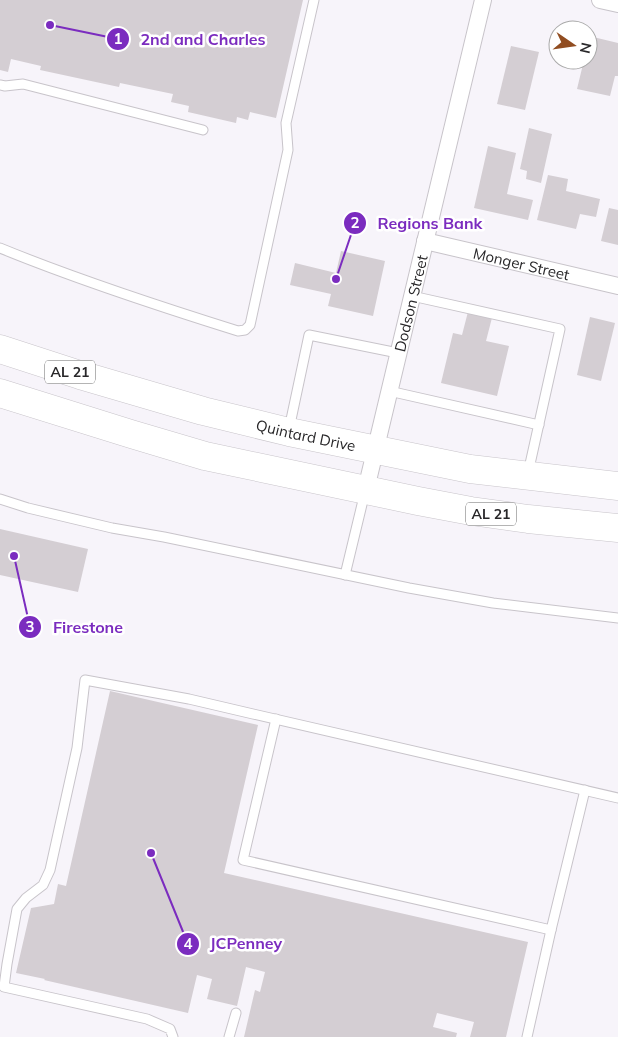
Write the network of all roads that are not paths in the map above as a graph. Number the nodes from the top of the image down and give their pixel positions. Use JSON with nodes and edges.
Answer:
{"nodes":[{"id":1,"x":314,"y":0,"type":"edge"},
{"id":2,"x":483,"y":0,"type":"edge"},
{"id":3,"x":600,"y":0,"type":"edge"},
{"id":4,"x":618,"y":4,"type":"edge"},
{"id":5,"x":0,"y":85,"type":"edge"},
{"id":6,"x":203,"y":130,"type":"dead end"},
{"id":7,"x":425,"y":241,"type":"junction"},
{"id":8,"x":0,"y":248,"type":"edge"},
{"id":9,"x":618,"y":286,"type":"edge"},
{"id":10,"x":412,"y":296,"type":"junction"},
{"id":11,"x":0,"y":349,"type":"edge"},
{"id":12,"x":398,"y":354,"type":"junction"},
{"id":13,"x":389,"y":391,"type":"junction"},
{"id":14,"x":0,"y":393,"type":"edge"},
{"id":15,"x":539,"y":425,"type":"junction"},
{"id":16,"x":289,"y":432,"type":"junction"},
{"id":17,"x":375,"y":449,"type":"junction"},
{"id":18,"x":528,"y":475,"type":"junction"},
{"id":19,"x":618,"y":486,"type":"edge"},
{"id":20,"x":366,"y":489,"type":"junction"},
{"id":21,"x":0,"y":498,"type":"edge"},
{"id":22,"x":618,"y":528,"type":"edge"},
{"id":23,"x":345,"y":575,"type":"junction"},
{"id":24,"x":618,"y":618,"type":"edge"},
{"id":25,"x":276,"y":719,"type":"junction"},
{"id":26,"x":585,"y":790,"type":"junction"},
{"id":27,"x":618,"y":798,"type":"edge"},
{"id":28,"x":552,"y":930,"type":"junction"},
{"id":29,"x":2,"y":987,"type":"edge"},
{"id":30,"x":236,"y":1013,"type":"dead end"},
{"id":31,"x":173,"y":1037,"type":"edge"},
{"id":32,"x":229,"y":1037,"type":"edge"},
{"id":33,"x":527,"y":1037,"type":"edge"}],
"edges":[{"from":1,"to":8,"type":"lane"},
{"from":2,"to":7,"type":"street","name":"Dodson Street"},
{"from":3,"to":4,"type":"street"},
{"from":5,"to":6,"type":"lane"},
{"from":7,"to":9,"type":"street","name":"Monger Street"},
{"from":7,"to":10,"type":"street","name":"Dodson Street"},
{"from":10,"to":12,"type":"street","name":"Dodson Street"},
{"from":10,"to":15,"type":"lane"},
{"from":11,"to":16,"type":"highway","name":"Quintard Drive","number":"AL 21"},
{"from":12,"to":13,"type":"street","name":"Dodson Street"},
{"from":12,"to":16,"type":"lane"},
{"from":13,"to":15,"type":"lane"},
{"from":13,"to":17,"type":"street","name":"Dodson Street"},
{"from":14,"to":20,"type":"highway","number":"AL 21"},
{"from":15,"to":18,"type":"lane"},
{"from":16,"to":17,"type":"highway","name":"Quintard Drive","number":"AL 21"},
{"from":17,"to":18,"type":"highway","name":"Quintard Drive","number":"AL 21"},
{"from":17,"to":20,"type":"street","name":"Dodson Street"},
{"from":18,"to":19,"type":"highway","name":"Quintard Drive","number":"AL 21"},
{"from":20,"to":22,"type":"highway","number":"AL 21"},
{"from":20,"to":23,"type":"lane"},
{"from":21,"to":23,"type":"lane"},
{"from":23,"to":24,"type":"lane"},
{"from":25,"to":26,"type":"lane"},
{"from":25,"to":28,"type":"lane"},
{"from":25,"to":29,"type":"lane"},
{"from":26,"to":27,"type":"lane"},
{"from":26,"to":28,"type":"lane"},
{"from":28,"to":33,"type":"lane"},
{"from":29,"to":31,"type":"lane"},
{"from":30,"to":32,"type":"lane"}]}
